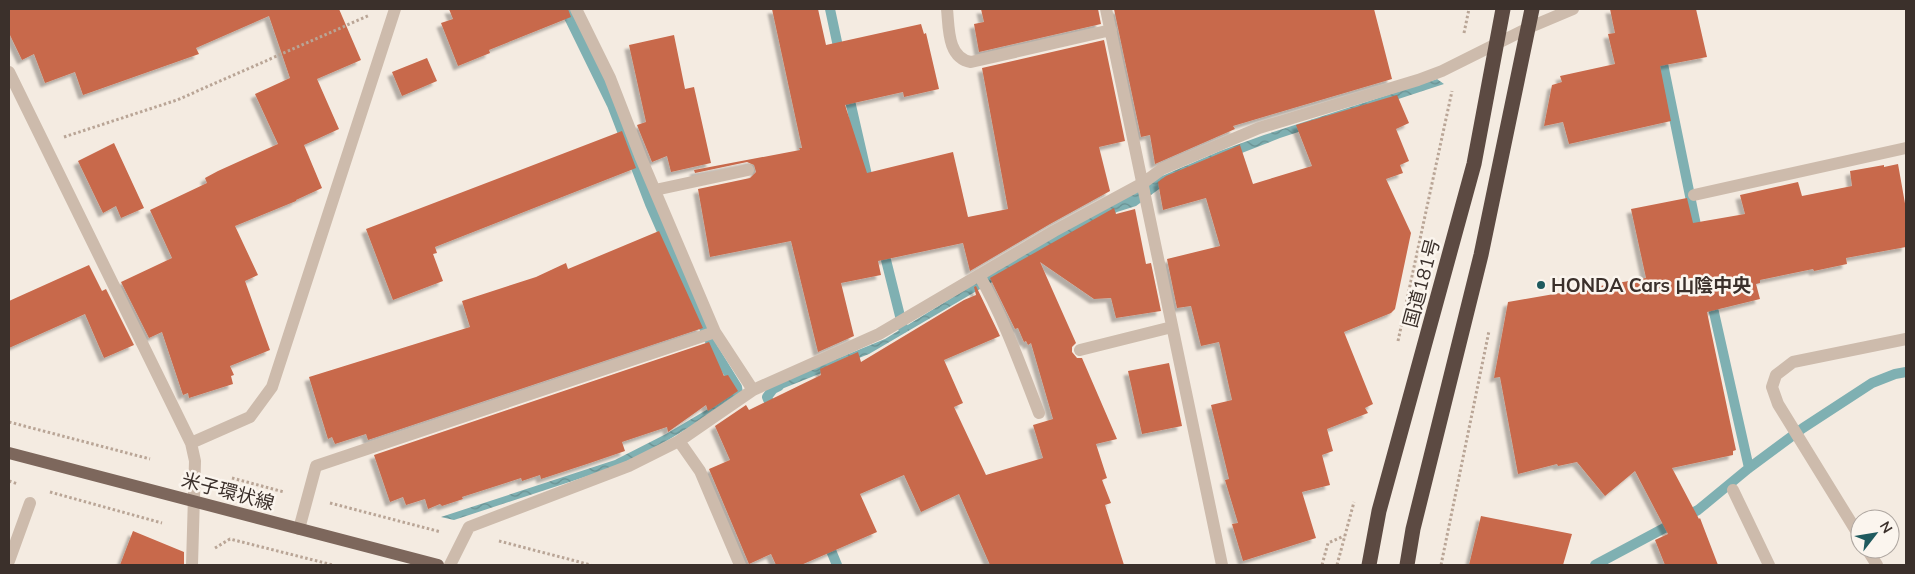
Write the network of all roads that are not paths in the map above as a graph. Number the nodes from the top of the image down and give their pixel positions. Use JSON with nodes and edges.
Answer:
{"nodes":[{"id":1,"x":395,"y":9,"type":"edge"},
{"id":2,"x":576,"y":9,"type":"edge"},
{"id":3,"x":947,"y":9,"type":"edge"},
{"id":4,"x":1106,"y":9,"type":"edge"},
{"id":5,"x":1503,"y":9,"type":"edge"},
{"id":6,"x":1532,"y":9,"type":"edge"},
{"id":7,"x":1574,"y":9,"type":"edge"},
{"id":8,"x":1528,"y":28,"type":"junction"},
{"id":9,"x":1111,"y":30,"type":"junction"},
{"id":10,"x":1496,"y":44,"type":"junction"},
{"id":11,"x":9,"y":72,"type":"edge"},
{"id":12,"x":1906,"y":148,"type":"edge"},
{"id":13,"x":748,"y":170,"type":"dead end"},
{"id":14,"x":1142,"y":183,"type":"junction"},
{"id":15,"x":655,"y":190,"type":"junction"},
{"id":16,"x":1694,"y":195,"type":"dead end"},
{"id":17,"x":979,"y":275,"type":"junction"},
{"id":18,"x":1172,"y":326,"type":"junction"},
{"id":19,"x":715,"y":332,"type":"junction"},
{"id":20,"x":1906,"y":339,"type":"edge"},
{"id":21,"x":1080,"y":350,"type":"dead end"},
{"id":22,"x":753,"y":390,"type":"junction"},
{"id":23,"x":1039,"y":413,"type":"dead end"},
{"id":24,"x":679,"y":441,"type":"junction"},
{"id":25,"x":191,"y":443,"type":"junction"},
{"id":26,"x":9,"y":453,"type":"edge"},
{"id":27,"x":1733,"y":490,"type":"dead end"},
{"id":28,"x":194,"y":501,"type":"junction"},
{"id":29,"x":30,"y":503,"type":"dead end"},
{"id":30,"x":1850,"y":521,"type":"edge"},
{"id":31,"x":299,"y":529,"type":"junction"},
{"id":32,"x":9,"y":561,"type":"edge"},
{"id":33,"x":192,"y":565,"type":"edge"},
{"id":34,"x":438,"y":565,"type":"edge"},
{"id":35,"x":450,"y":565,"type":"edge"},
{"id":36,"x":740,"y":565,"type":"edge"},
{"id":37,"x":1222,"y":565,"type":"edge"},
{"id":38,"x":1369,"y":565,"type":"edge"},
{"id":39,"x":1408,"y":565,"type":"edge"},
{"id":40,"x":1769,"y":565,"type":"edge"}],
"edges":[{"from":1,"to":25,"type":"street"},
{"from":2,"to":15,"type":"street"},
{"from":3,"to":9,"type":"street"},
{"from":4,"to":9,"type":"street"},
{"from":5,"to":10,"type":"highway","name":"国道181号"},
{"from":6,"to":8,"type":"highway"},
{"from":7,"to":8,"type":"street"},
{"from":8,"to":10,"type":"street"},
{"from":8,"to":39,"type":"highway"},
{"from":9,"to":14,"type":"street"},
{"from":10,"to":14,"type":"street"},
{"from":10,"to":38,"type":"highway","name":"国道181号"},
{"from":11,"to":25,"type":"street"},
{"from":12,"to":16,"type":"street"},
{"from":13,"to":15,"type":"street"},
{"from":14,"to":17,"type":"street"},
{"from":14,"to":18,"type":"street"},
{"from":15,"to":19,"type":"street"},
{"from":17,"to":22,"type":"street"},
{"from":17,"to":23,"type":"street"},
{"from":18,"to":21,"type":"street"},
{"from":18,"to":37,"type":"street"},
{"from":19,"to":22,"type":"street"},
{"from":19,"to":31,"type":"street"},
{"from":20,"to":30,"type":"street"},
{"from":22,"to":24,"type":"street"},
{"from":24,"to":35,"type":"street"},
{"from":24,"to":36,"type":"street"},
{"from":25,"to":28,"type":"street"},
{"from":26,"to":28,"type":"main road","name":"米子環状線"},
{"from":27,"to":40,"type":"street"},
{"from":28,"to":31,"type":"main road","name":"米子環状線"},
{"from":28,"to":33,"type":"street"},
{"from":29,"to":32,"type":"street"},
{"from":31,"to":34,"type":"main road","name":"米子環状線"}]}
